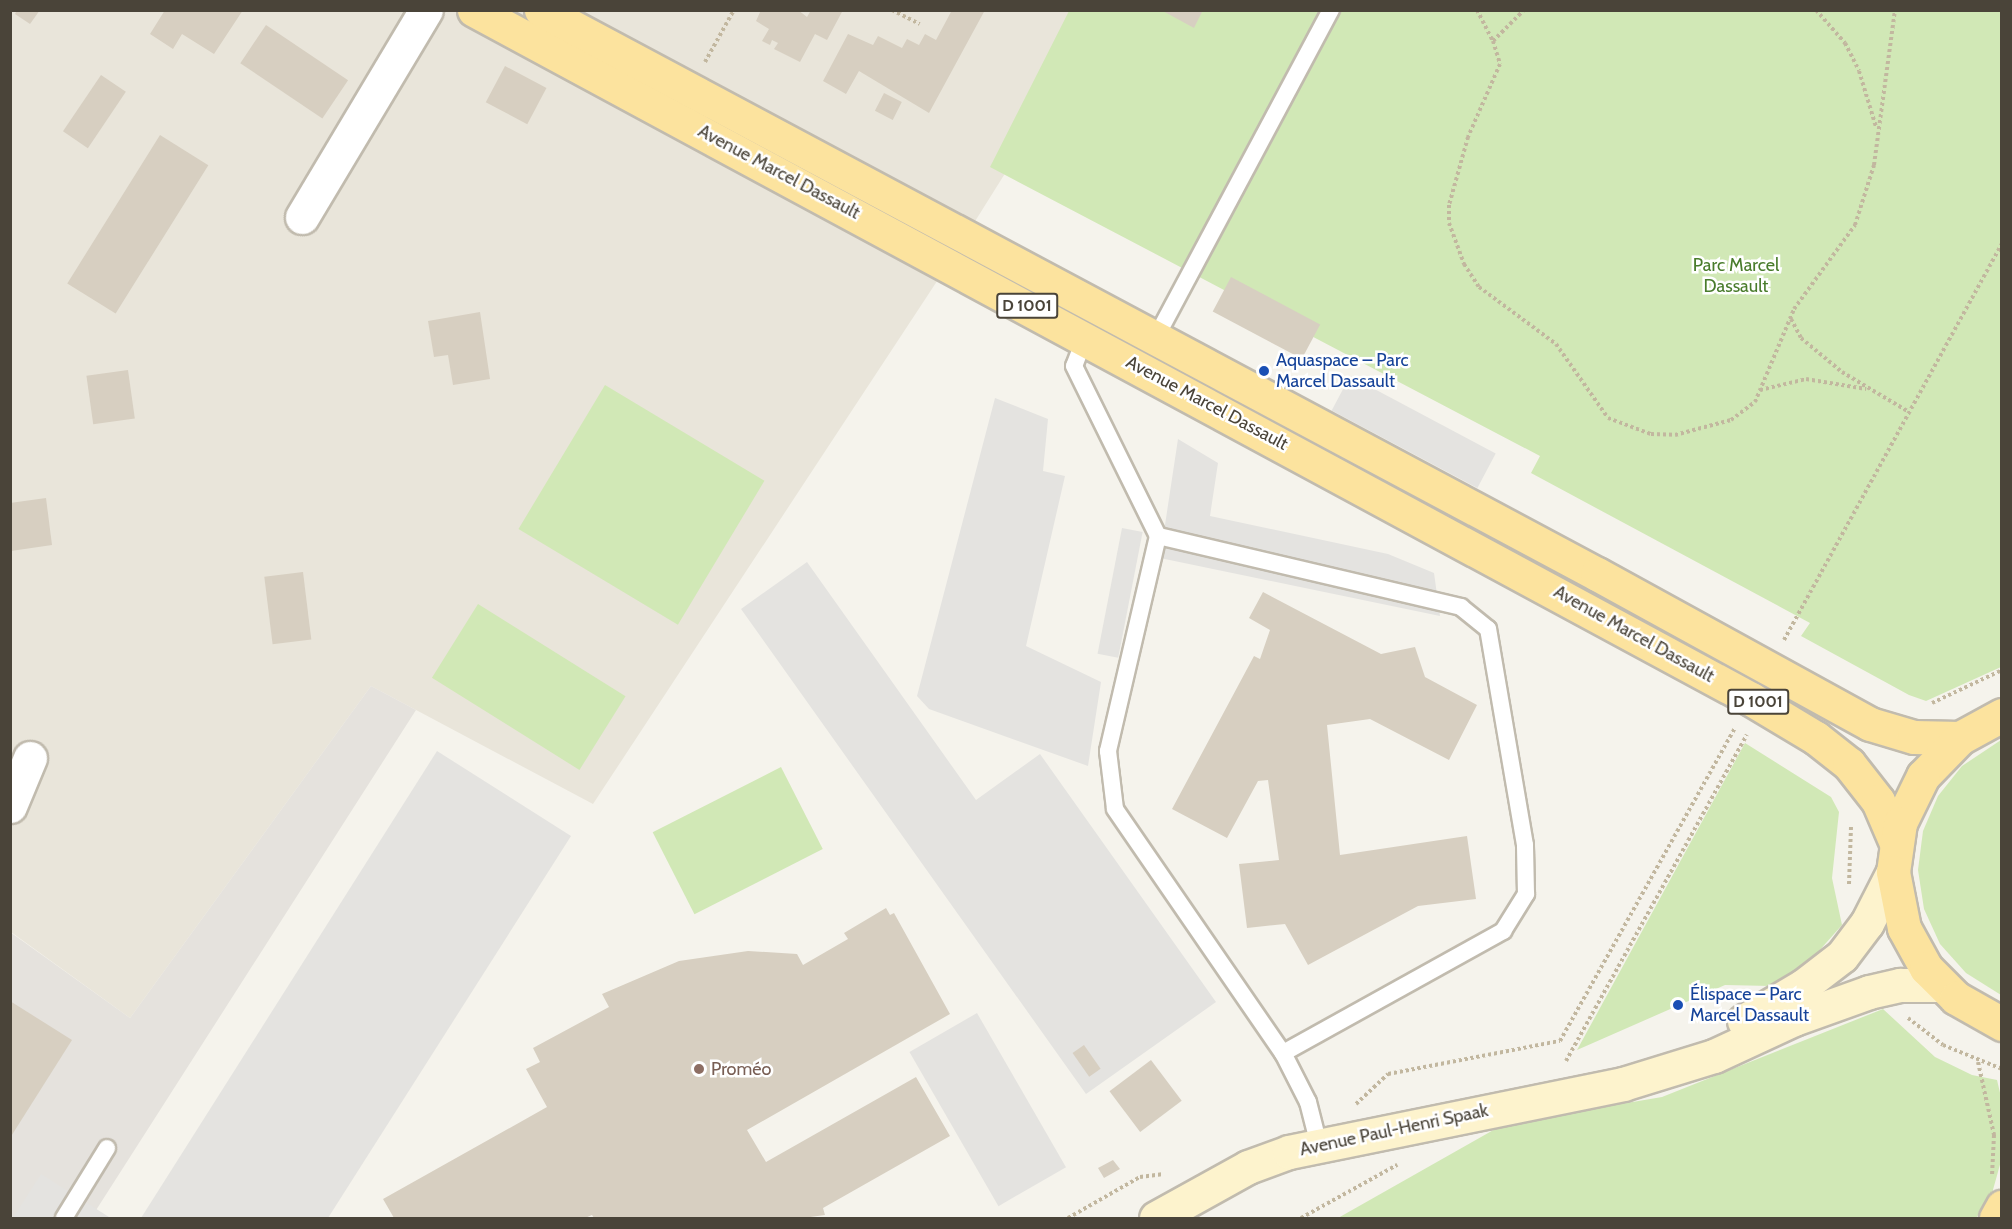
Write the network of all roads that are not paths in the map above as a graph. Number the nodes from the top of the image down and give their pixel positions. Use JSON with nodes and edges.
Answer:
{"nodes":[{"id":1,"x":426,"y":10,"type":"edge"},
{"id":2,"x":474,"y":10,"type":"edge"},
{"id":3,"x":540,"y":10,"type":"edge"},
{"id":4,"x":1331,"y":10,"type":"edge"},
{"id":5,"x":303,"y":216,"type":"dead end"},
{"id":6,"x":1100,"y":309,"type":"junction"},
{"id":7,"x":1085,"y":337,"type":"junction"},
{"id":8,"x":1156,"y":339,"type":"junction"},
{"id":9,"x":1140,"y":367,"type":"junction"},
{"id":10,"x":1158,"y":536,"type":"junction"},
{"id":11,"x":2001,"y":715,"type":"edge"},
{"id":12,"x":1960,"y":738,"type":"junction"},
{"id":13,"x":30,"y":758,"type":"dead end"},
{"id":14,"x":10,"y":806,"type":"edge"},
{"id":15,"x":1894,"y":858,"type":"junction"},
{"id":16,"x":1941,"y":985,"type":"junction"},
{"id":17,"x":1991,"y":1019,"type":"edge"},
{"id":18,"x":1283,"y":1053,"type":"junction"},
{"id":19,"x":1989,"y":1055,"type":"edge"},
{"id":20,"x":1646,"y":1077,"type":"junction"},
{"id":21,"x":1316,"y":1132,"type":"junction"},
{"id":22,"x":107,"y":1148,"type":"dead end"},
{"id":23,"x":64,"y":1218,"type":"edge"},
{"id":24,"x":1155,"y":1218,"type":"edge"}],
"edges":[{"from":1,"to":5,"type":"street"},
{"from":2,"to":7,"type":"main road","name":"Avenue Marcel Dassault","number":"D 1001"},
{"from":3,"to":6,"type":"main road","name":"Avenue Marcel Dassault","number":"D 1001"},
{"from":4,"to":8,"type":"lane"},
{"from":6,"to":7,"type":"lane"},
{"from":6,"to":8,"type":"main road","name":"Avenue Marcel Dassault","number":"D 1001"},
{"from":7,"to":9,"type":"main road","name":"Avenue Marcel Dassault","number":"D 1001"},
{"from":7,"to":10,"type":"lane"},
{"from":8,"to":9,"type":"lane"},
{"from":8,"to":12,"type":"main road","name":"Avenue Marcel Dassault","number":"D 1001"},
{"from":9,"to":15,"type":"main road","name":"Avenue Marcel Dassault","number":"D 1001"},
{"from":10,"to":18,"type":"lane"},
{"from":10,"to":18,"type":"lane"},
{"from":11,"to":12,"type":"main road"},
{"from":12,"to":15,"type":"main road"},
{"from":13,"to":14,"type":"street"},
{"from":15,"to":16,"type":"main road"},
{"from":15,"to":20,"type":"street","name":"Avenue Paul-Henri Spaak"},
{"from":16,"to":17,"type":"main road"},
{"from":16,"to":20,"type":"street","name":"Avenue Paul-Henri Spaak"},
{"from":17,"to":19,"type":"main road"},
{"from":18,"to":21,"type":"lane"},
{"from":20,"to":21,"type":"street","name":"Avenue Paul-Henri Spaak"},
{"from":21,"to":24,"type":"street","name":"Avenue Paul-Henri Spaak"},
{"from":22,"to":23,"type":"lane"}]}
